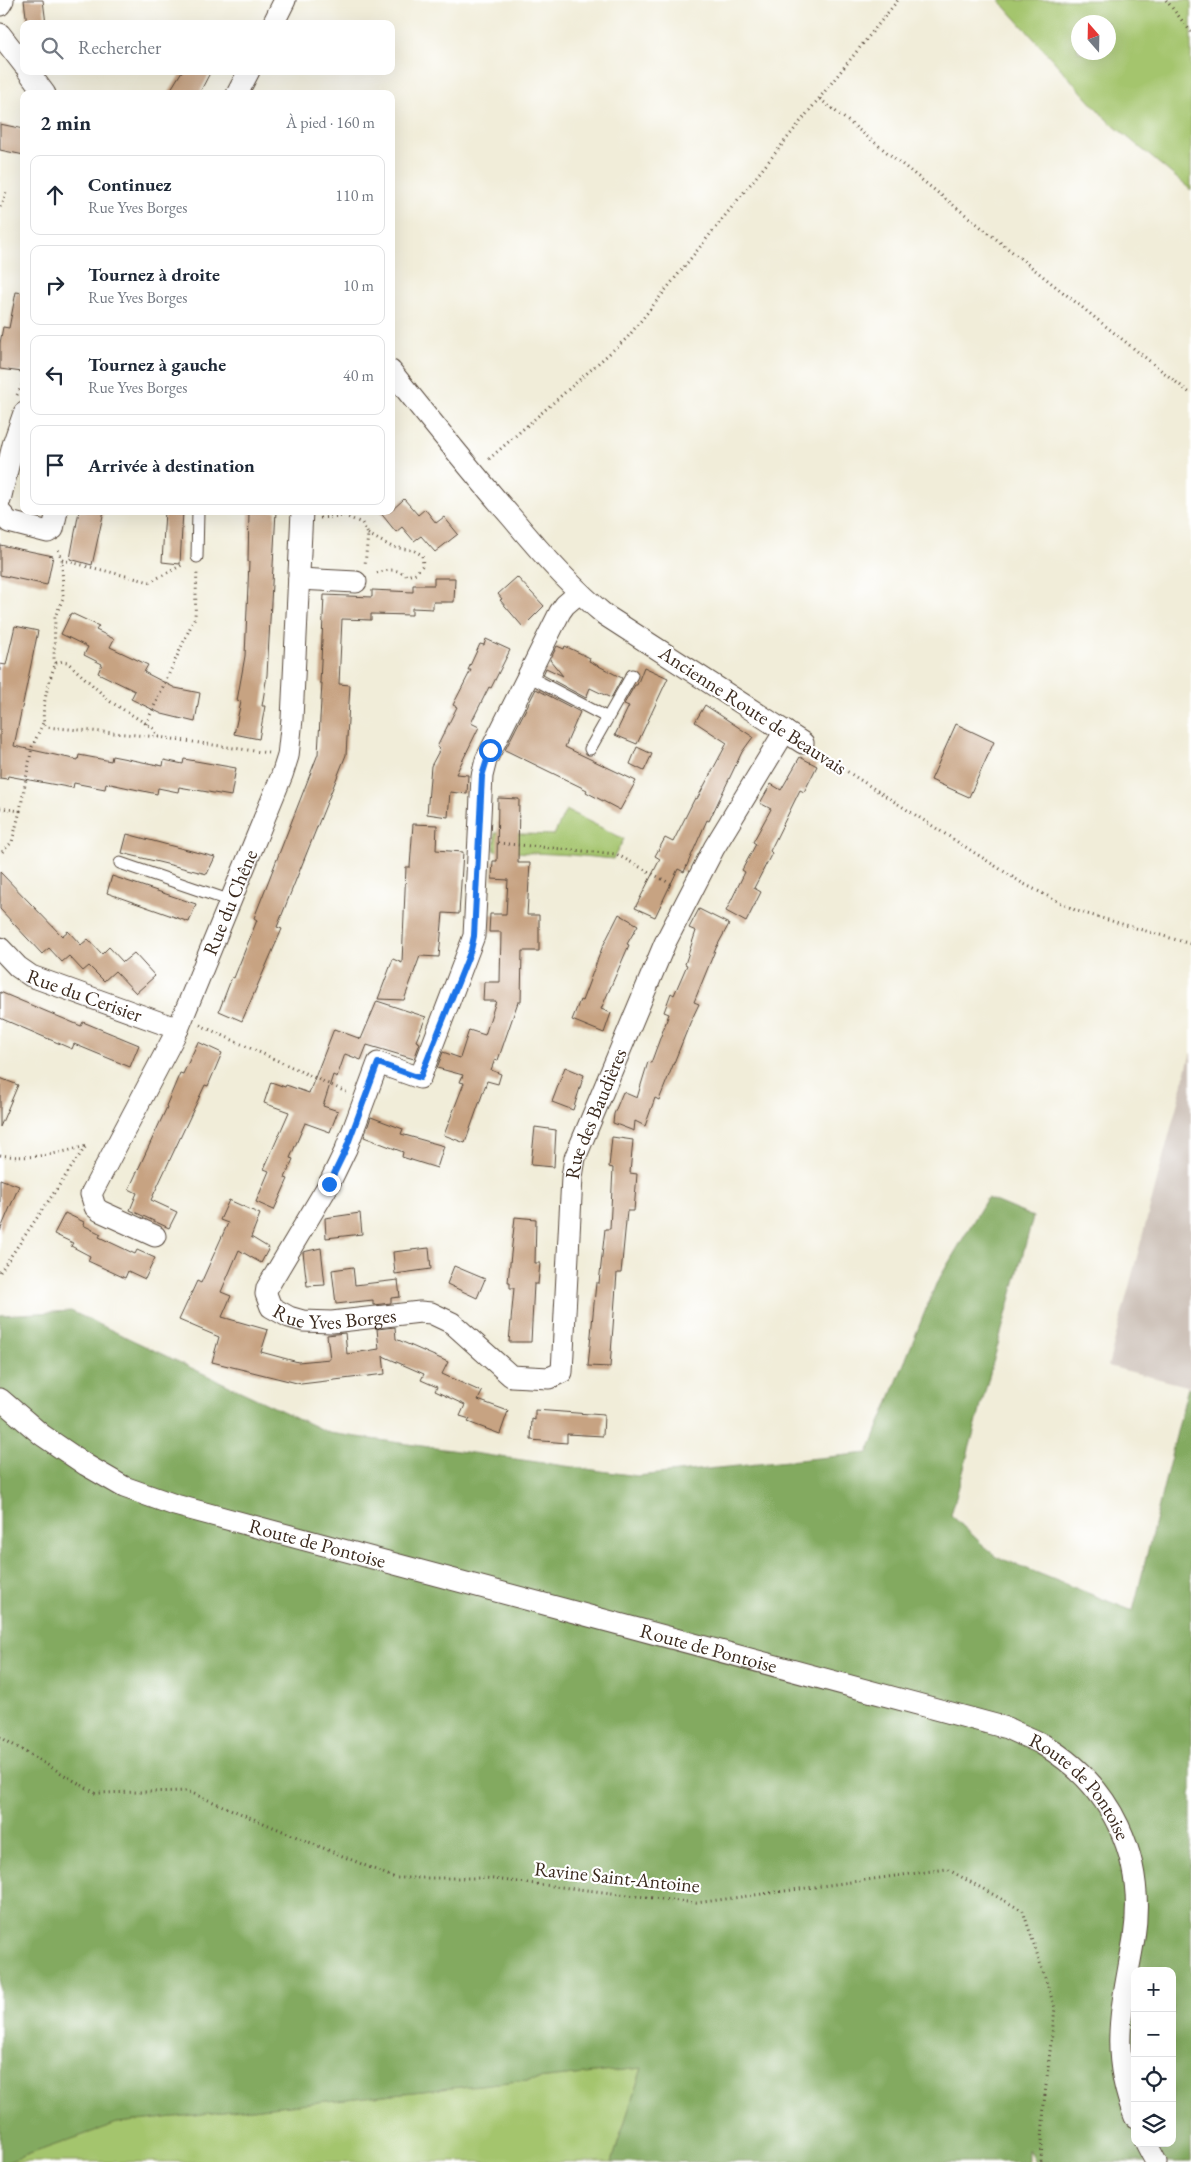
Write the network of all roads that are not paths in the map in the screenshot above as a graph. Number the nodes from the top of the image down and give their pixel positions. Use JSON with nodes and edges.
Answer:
{"nodes":[{"id":1,"x":3,"y":0,"type":"edge"},
{"id":2,"x":285,"y":0,"type":"edge"},
{"id":3,"x":0,"y":5,"type":"edge"},
{"id":4,"x":275,"y":20,"type":"edge"},
{"id":5,"x":0,"y":34,"type":"edge"},
{"id":6,"x":20,"y":61,"type":"edge"},
{"id":7,"x":31,"y":75,"type":"edge"},
{"id":8,"x":247,"y":75,"type":"edge"},
{"id":9,"x":42,"y":90,"type":"edge"},
{"id":10,"x":239,"y":90,"type":"edge"},
{"id":11,"x":395,"y":376,"type":"edge"},
{"id":12,"x":20,"y":425,"type":"edge"},
{"id":13,"x":0,"y":500,"type":"edge"},
{"id":14,"x":0,"y":512,"type":"edge"},
{"id":15,"x":198,"y":515,"type":"edge"},
{"id":16,"x":302,"y":515,"type":"edge"},
{"id":17,"x":54,"y":521,"type":"edge"},
{"id":18,"x":197,"y":557,"type":"road end"},
{"id":19,"x":363,"y":576,"type":"road end"},
{"id":20,"x":299,"y":579,"type":"junction"},
{"id":21,"x":579,"y":592,"type":"junction"},
{"id":22,"x":632,"y":675,"type":"dead end"},
{"id":23,"x":528,"y":676,"type":"junction"},
{"id":24,"x":606,"y":717,"type":"junction"},
{"id":25,"x":785,"y":731,"type":"junction"},
{"id":26,"x":803,"y":743,"type":"road end"},
{"id":27,"x":590,"y":749,"type":"dead end"},
{"id":28,"x":120,"y":863,"type":"dead end"},
{"id":29,"x":231,"y":901,"type":"junction"},
{"id":30,"x":0,"y":948,"type":"edge"},
{"id":31,"x":181,"y":1023,"type":"junction"},
{"id":32,"x":155,"y":1236,"type":"dead end"},
{"id":33,"x":420,"y":1312,"type":"joint"},
{"id":34,"x":0,"y":1399,"type":"edge"},
{"id":35,"x":1131,"y":2105,"type":"edge"},
{"id":36,"x":1148,"y":2147,"type":"edge"},
{"id":37,"x":1156,"y":2162,"type":"edge"}],
"edges":[{"from":1,"to":3,"type":"street"},
{"from":2,"to":4,"type":"street"},
{"from":5,"to":6,"type":"street"},
{"from":7,"to":9,"type":"street"},
{"from":8,"to":10,"type":"street"},
{"from":11,"to":21,"type":"street","name":"Ancienne Route de Beauvais"},
{"from":12,"to":13,"type":"street"},
{"from":14,"to":17,"type":"street"},
{"from":15,"to":18,"type":"lane"},
{"from":16,"to":20,"type":"street","name":"Rue du Chêne"},
{"from":19,"to":20,"type":"street"},
{"from":20,"to":29,"type":"street","name":"Rue du Chêne"},
{"from":21,"to":23,"type":"street","name":"Rue Yves Borges"},
{"from":21,"to":25,"type":"street","name":"Ancienne Route de Beauvais"},
{"from":22,"to":24,"type":"lane"},
{"from":23,"to":24,"type":"lane"},
{"from":23,"to":33,"type":"street","name":"Rue Yves Borges"},
{"from":24,"to":27,"type":"lane"},
{"from":25,"to":26,"type":"street","name":"Ancienne Route de Beauvais"},
{"from":25,"to":33,"type":"street","name":"Rue des Baudières"},
{"from":28,"to":29,"type":"lane"},
{"from":29,"to":31,"type":"street","name":"Rue du Chêne"},
{"from":30,"to":31,"type":"street","name":"Rue du Cerisier"},
{"from":31,"to":32,"type":"street","name":"Rue du Chêne"},
{"from":34,"to":35,"type":"street","name":"Route de Pontoise"},
{"from":36,"to":37,"type":"street"}]}
